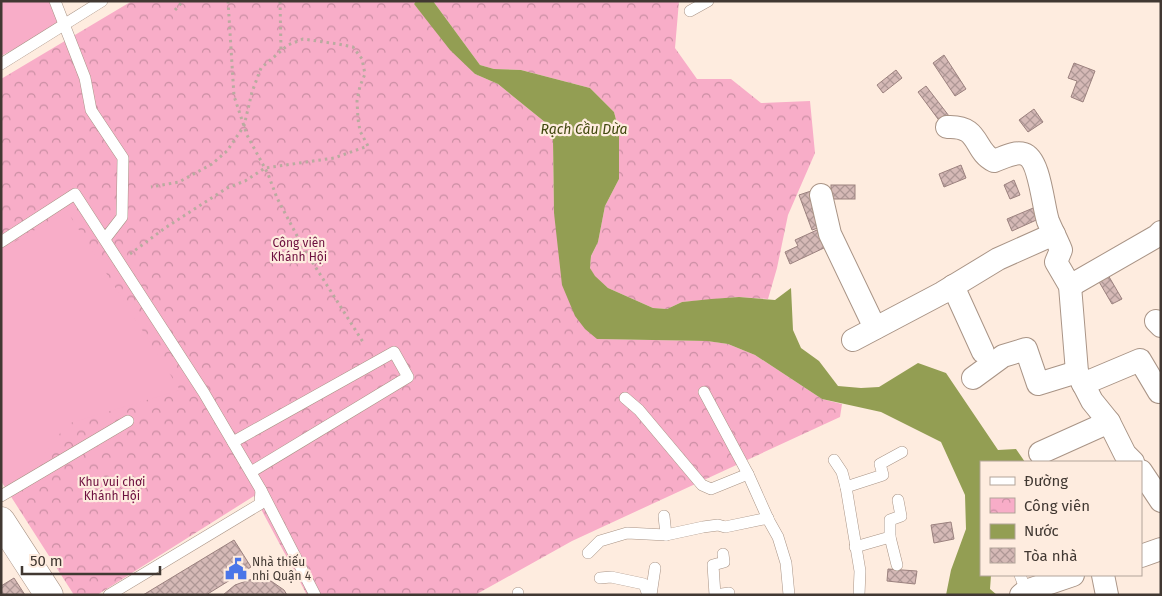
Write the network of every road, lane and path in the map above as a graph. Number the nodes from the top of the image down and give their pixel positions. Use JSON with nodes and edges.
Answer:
{"nodes":[{"id":1,"x":55,"y":1,"type":"edge"},
{"id":2,"x":102,"y":1,"type":"edge"},
{"id":3,"x":183,"y":1,"type":"edge"},
{"id":4,"x":228,"y":1,"type":"edge"},
{"id":5,"x":280,"y":1,"type":"edge"},
{"id":6,"x":708,"y":1,"type":"edge"},
{"id":7,"x":175,"y":10,"type":"dead end"},
{"id":8,"x":690,"y":11,"type":"dead end"},
{"id":9,"x":63,"y":24,"type":"junction"},
{"id":10,"x":280,"y":51,"type":"junction"},
{"id":11,"x":1,"y":64,"type":"edge"},
{"id":12,"x":244,"y":126,"type":"junction"},
{"id":13,"x":947,"y":127,"type":"dead end"},
{"id":14,"x":265,"y":168,"type":"junction"},
{"id":15,"x":151,"y":187,"type":"dead end"},
{"id":16,"x":821,"y":195,"type":"dead end"},
{"id":17,"x":1161,"y":232,"type":"edge"},
{"id":18,"x":1054,"y":234,"type":"junction"},
{"id":19,"x":105,"y":239,"type":"junction"},
{"id":20,"x":1,"y":242,"type":"edge"},
{"id":21,"x":119,"y":262,"type":"junction"},
{"id":22,"x":953,"y":286,"type":"junction"},
{"id":23,"x":1070,"y":286,"type":"junction"},
{"id":24,"x":876,"y":328,"type":"junction"},
{"id":25,"x":853,"y":340,"type":"dead end"},
{"id":26,"x":362,"y":342,"type":"dead end"},
{"id":27,"x":983,"y":352,"type":"dead end"},
{"id":28,"x":973,"y":378,"type":"dead end"},
{"id":29,"x":1080,"y":378,"type":"junction"},
{"id":30,"x":1161,"y":391,"type":"edge"},
{"id":31,"x":704,"y":392,"type":"dead end"},
{"id":32,"x":625,"y":398,"type":"dead end"},
{"id":33,"x":128,"y":421,"type":"dead end"},
{"id":34,"x":1109,"y":422,"type":"junction"},
{"id":35,"x":233,"y":442,"type":"junction"},
{"id":36,"x":902,"y":452,"type":"dead end"},
{"id":37,"x":1040,"y":453,"type":"dead end"},
{"id":38,"x":834,"y":460,"type":"dead end"},
{"id":39,"x":1131,"y":461,"type":"edge"},
{"id":40,"x":251,"y":472,"type":"junction"},
{"id":41,"x":1142,"y":473,"type":"edge"},
{"id":42,"x":748,"y":474,"type":"junction"},
{"id":43,"x":846,"y":487,"type":"junction"},
{"id":44,"x":261,"y":490,"type":"junction"},
{"id":45,"x":1,"y":496,"type":"edge"},
{"id":46,"x":1152,"y":497,"type":"edge"},
{"id":47,"x":898,"y":500,"type":"dead end"},
{"id":48,"x":664,"y":516,"type":"dead end"},
{"id":49,"x":768,"y":518,"type":"junction"},
{"id":50,"x":1,"y":520,"type":"edge"},
{"id":51,"x":666,"y":535,"type":"junction"},
{"id":52,"x":890,"y":537,"type":"junction"},
{"id":53,"x":855,"y":547,"type":"junction"},
{"id":54,"x":1161,"y":549,"type":"edge"},
{"id":55,"x":588,"y":553,"type":"dead end"},
{"id":56,"x":723,"y":554,"type":"dead end"},
{"id":57,"x":1142,"y":556,"type":"edge"},
{"id":58,"x":897,"y":565,"type":"dead end"},
{"id":59,"x":655,"y":568,"type":"dead end"},
{"id":60,"x":1069,"y":576,"type":"edge"},
{"id":61,"x":1103,"y":576,"type":"edge"},
{"id":62,"x":600,"y":578,"type":"dead end"},
{"id":63,"x":1022,"y":587,"type":"edge"},
{"id":64,"x":49,"y":595,"type":"edge"},
{"id":65,"x":108,"y":595,"type":"edge"},
{"id":66,"x":315,"y":595,"type":"edge"},
{"id":67,"x":650,"y":595,"type":"edge"},
{"id":68,"x":715,"y":595,"type":"edge"},
{"id":69,"x":729,"y":595,"type":"edge"},
{"id":70,"x":789,"y":595,"type":"edge"},
{"id":71,"x":859,"y":595,"type":"edge"},
{"id":72,"x":1107,"y":595,"type":"edge"}],
"edges":[{"from":1,"to":9,"type":"lane"},
{"from":2,"to":9,"type":"lane"},
{"from":3,"to":7,"type":"path"},
{"from":4,"to":12,"type":"path"},
{"from":5,"to":10,"type":"path"},
{"from":6,"to":8,"type":"lane"},
{"from":9,"to":11,"type":"lane"},
{"from":9,"to":19,"type":"lane"},
{"from":10,"to":12,"type":"path"},
{"from":10,"to":14,"type":"path"},
{"from":12,"to":14,"type":"path"},
{"from":12,"to":15,"type":"path"},
{"from":13,"to":18,"type":"street"},
{"from":14,"to":21,"type":"path"},
{"from":14,"to":26,"type":"path"},
{"from":16,"to":24,"type":"street"},
{"from":17,"to":23,"type":"street"},
{"from":18,"to":22,"type":"street"},
{"from":18,"to":23,"type":"street"},
{"from":19,"to":20,"type":"lane"},
{"from":19,"to":21,"type":"lane"},
{"from":21,"to":35,"type":"lane"},
{"from":22,"to":24,"type":"street"},
{"from":22,"to":27,"type":"street"},
{"from":23,"to":29,"type":"street"},
{"from":24,"to":25,"type":"street"},
{"from":28,"to":29,"type":"street"},
{"from":29,"to":30,"type":"street"},
{"from":29,"to":34,"type":"street"},
{"from":31,"to":42,"type":"lane"},
{"from":32,"to":42,"type":"lane"},
{"from":33,"to":45,"type":"lane"},
{"from":34,"to":37,"type":"street"},
{"from":34,"to":39,"type":"street"},
{"from":35,"to":40,"type":"lane"},
{"from":35,"to":40,"type":"lane"},
{"from":36,"to":43,"type":"lane"},
{"from":38,"to":43,"type":"lane"},
{"from":40,"to":44,"type":"lane"},
{"from":41,"to":46,"type":"street"},
{"from":42,"to":49,"type":"lane"},
{"from":43,"to":53,"type":"lane"},
{"from":44,"to":65,"type":"lane"},
{"from":44,"to":66,"type":"lane"},
{"from":47,"to":52,"type":"lane"},
{"from":48,"to":51,"type":"lane"},
{"from":49,"to":51,"type":"lane"},
{"from":49,"to":70,"type":"lane"},
{"from":50,"to":64,"type":"street"},
{"from":51,"to":55,"type":"lane"},
{"from":52,"to":53,"type":"lane"},
{"from":52,"to":58,"type":"lane"},
{"from":53,"to":71,"type":"lane"},
{"from":54,"to":57,"type":"street"},
{"from":56,"to":68,"type":"lane"},
{"from":59,"to":67,"type":"lane"},
{"from":60,"to":63,"type":"street"},
{"from":61,"to":72,"type":"street"},
{"from":62,"to":67,"type":"lane"},
{"from":68,"to":69,"type":"lane"}]}
